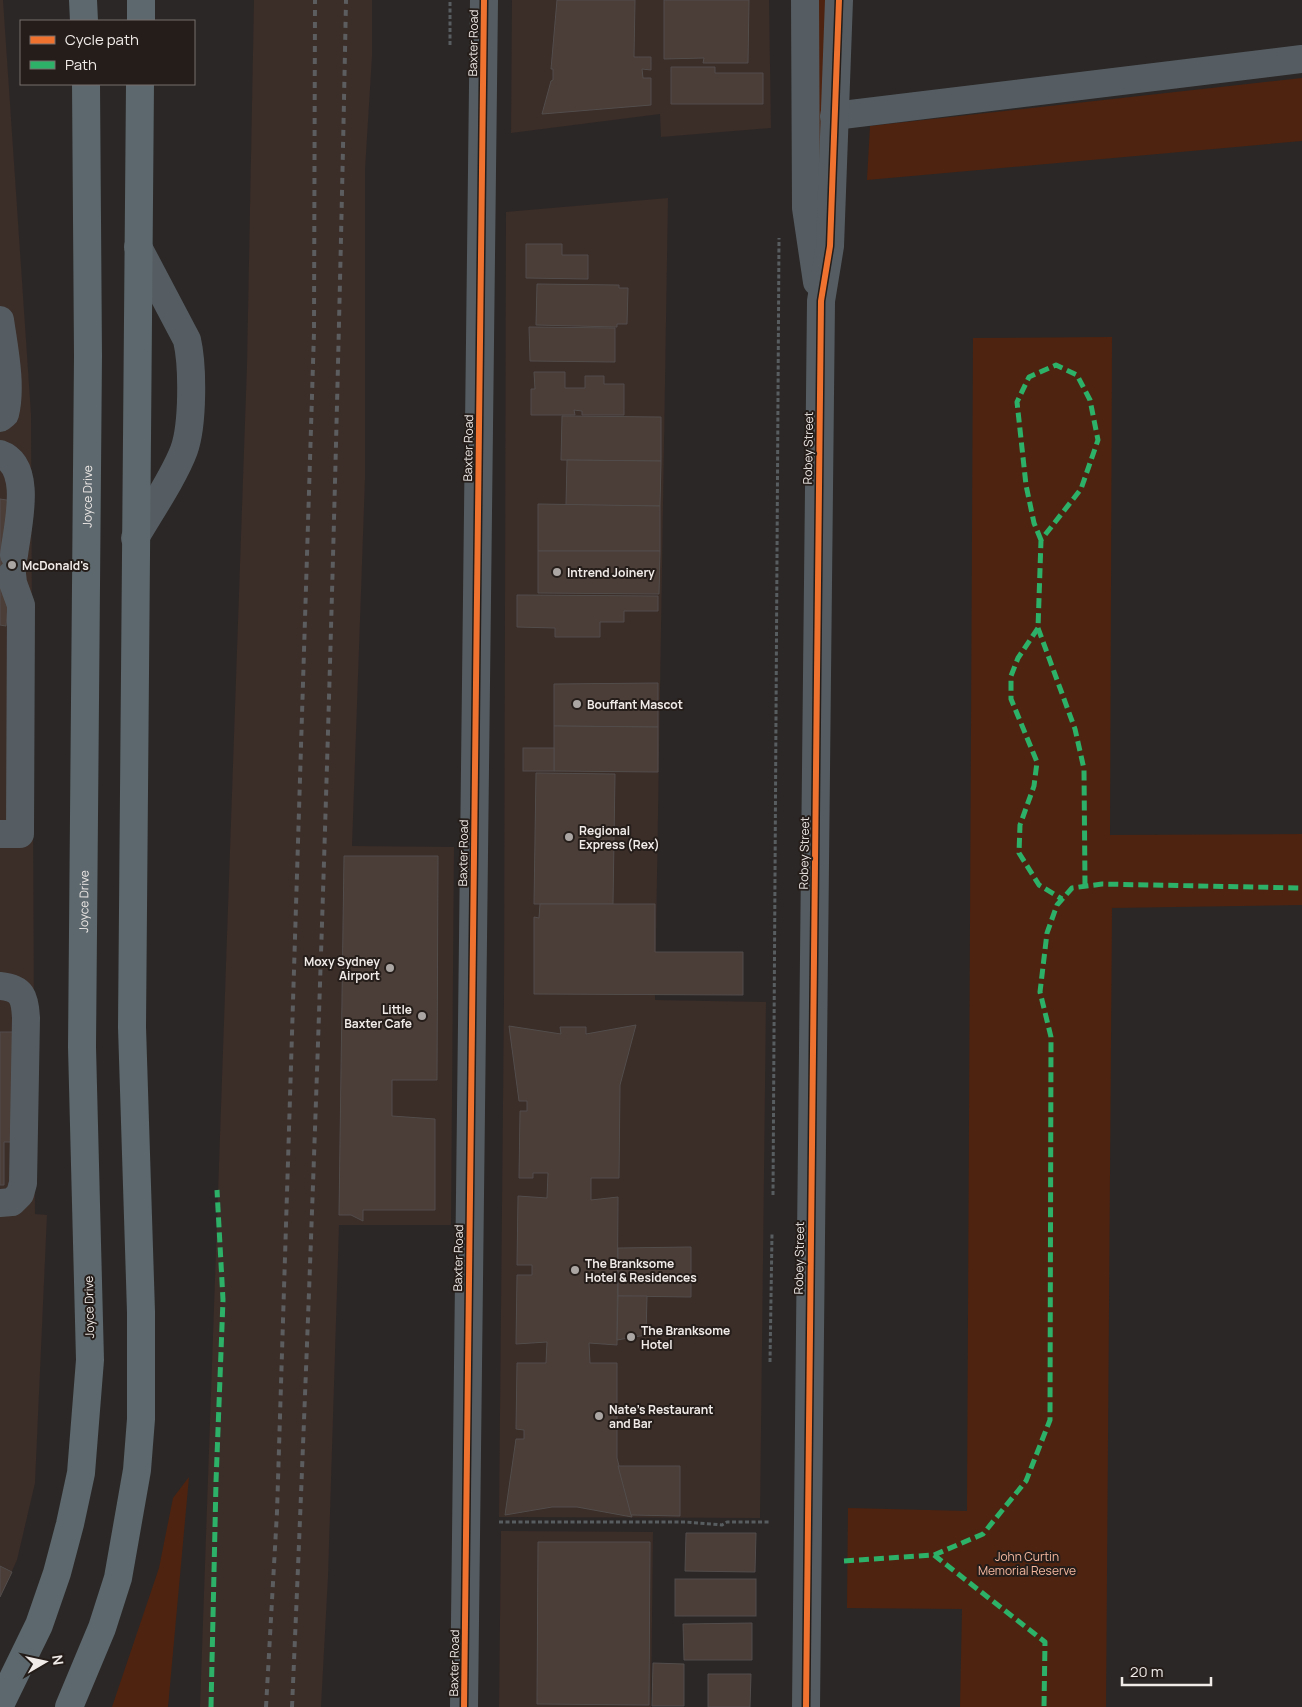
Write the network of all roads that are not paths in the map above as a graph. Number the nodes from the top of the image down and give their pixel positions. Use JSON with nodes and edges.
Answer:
{"nodes":[{"id":1,"x":83,"y":0,"type":"edge"},
{"id":2,"x":141,"y":0,"type":"edge"},
{"id":3,"x":484,"y":0,"type":"edge"},
{"id":4,"x":805,"y":0,"type":"edge"},
{"id":5,"x":838,"y":0,"type":"edge"},
{"id":6,"x":84,"y":20,"type":"edge"},
{"id":7,"x":141,"y":20,"type":"edge"},
{"id":8,"x":1302,"y":59,"type":"edge"},
{"id":9,"x":86,"y":85,"type":"edge"},
{"id":10,"x":140,"y":85,"type":"edge"},
{"id":11,"x":834,"y":116,"type":"junction"},
{"id":12,"x":138,"y":246,"type":"junction"},
{"id":13,"x":821,"y":301,"type":"junction"},
{"id":14,"x":0,"y":320,"type":"edge"},
{"id":15,"x":0,"y":418,"type":"edge"},
{"id":16,"x":0,"y":454,"type":"edge"},
{"id":17,"x":135,"y":538,"type":"junction"},
{"id":18,"x":11,"y":678,"type":"edge"},
{"id":19,"x":11,"y":755,"type":"edge"},
{"id":20,"x":0,"y":834,"type":"edge"},
{"id":21,"x":0,"y":986,"type":"edge"},
{"id":22,"x":0,"y":1202,"type":"edge"},
{"id":23,"x":0,"y":1705,"type":"edge"},
{"id":24,"x":69,"y":1707,"type":"edge"},
{"id":25,"x":464,"y":1707,"type":"edge"},
{"id":26,"x":806,"y":1707,"type":"edge"}],
"edges":[{"from":1,"to":6,"type":"main road"},
{"from":2,"to":7,"type":"main road"},
{"from":3,"to":25,"type":"street","name":"Baxter Road"},
{"from":4,"to":13,"type":"street","name":"Robey Street"},
{"from":5,"to":11,"type":"street","name":"Robey Street"},
{"from":8,"to":11,"type":"street"},
{"from":9,"to":23,"type":"main road","name":"Joyce Drive"},
{"from":10,"to":12,"type":"main road"},
{"from":11,"to":13,"type":"street","name":"Robey Street"},
{"from":12,"to":17,"type":"main road"},
{"from":12,"to":17,"type":"street"},
{"from":13,"to":26,"type":"street","name":"Robey Street"},
{"from":14,"to":15,"type":"street"},
{"from":16,"to":18,"type":"street"},
{"from":17,"to":24,"type":"main road"},
{"from":18,"to":19,"type":"street"},
{"from":19,"to":20,"type":"street"},
{"from":21,"to":22,"type":"street"}]}
